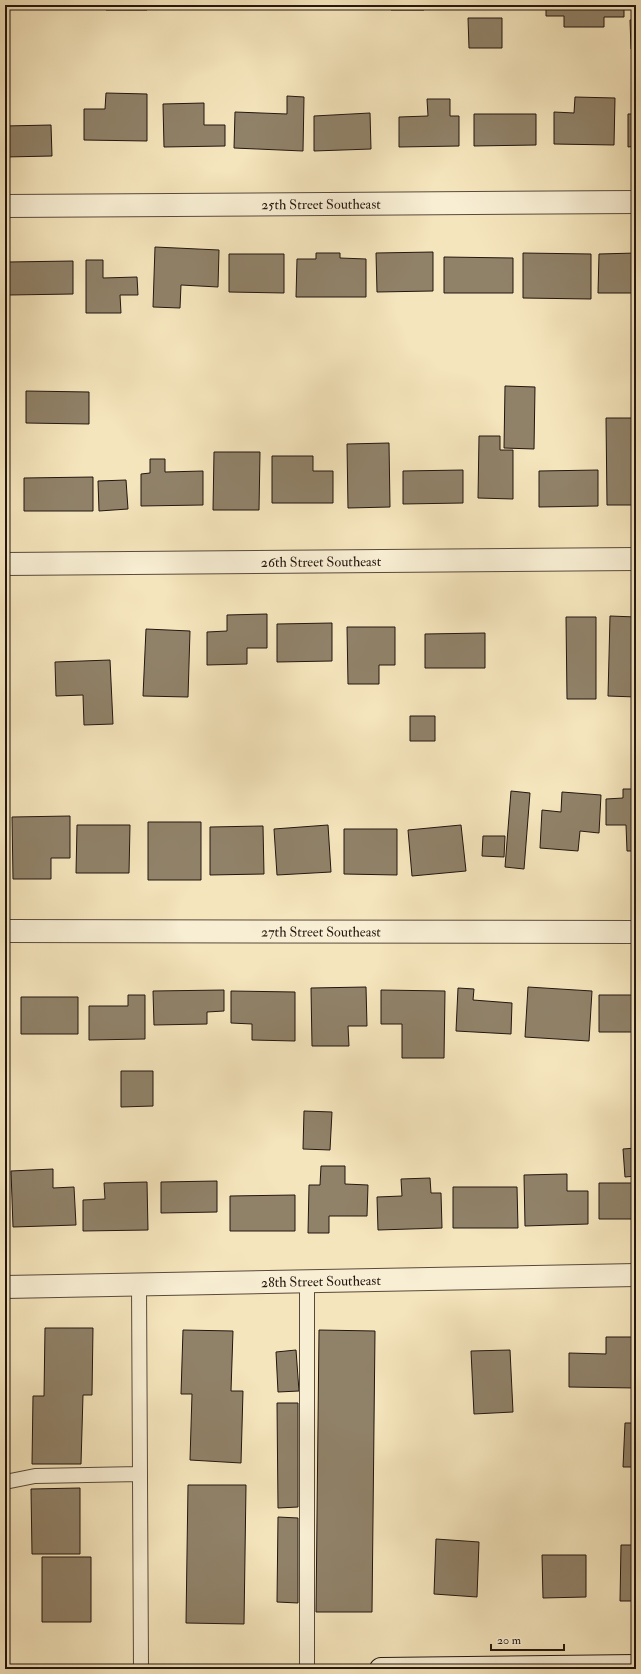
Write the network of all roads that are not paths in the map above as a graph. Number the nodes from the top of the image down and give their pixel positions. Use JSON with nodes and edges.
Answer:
{"nodes":[{"id":1,"x":636,"y":202,"type":"edge"},
{"id":2,"x":5,"y":206,"type":"edge"},
{"id":3,"x":636,"y":560,"type":"edge"},
{"id":4,"x":5,"y":564,"type":"edge"},
{"id":5,"x":5,"y":931,"type":"edge"},
{"id":6,"x":636,"y":932,"type":"edge"},
{"id":7,"x":636,"y":1275,"type":"edge"},
{"id":8,"x":307,"y":1281,"type":"junction"},
{"id":9,"x":139,"y":1284,"type":"junction"},
{"id":10,"x":5,"y":1287,"type":"edge"},
{"id":11,"x":140,"y":1474,"type":"junction"},
{"id":12,"x":5,"y":1482,"type":"edge"},
{"id":13,"x":636,"y":1666,"type":"edge"},
{"id":14,"x":141,"y":1669,"type":"edge"},
{"id":15,"x":307,"y":1669,"type":"edge"},
{"id":16,"x":381,"y":1669,"type":"edge"},
{"id":17,"x":440,"y":1669,"type":"edge"}],
"edges":[{"from":1,"to":2,"type":"street","name":"25th Street Southeast"},
{"from":3,"to":4,"type":"street","name":"26th Street Southeast"},
{"from":5,"to":6,"type":"street","name":"27th Street Southeast"},
{"from":7,"to":8,"type":"street","name":"28th Street Southeast"},
{"from":8,"to":9,"type":"street","name":"28th Street Southeast"},
{"from":8,"to":15,"type":"lane"},
{"from":9,"to":10,"type":"street","name":"28th Street Southeast"},
{"from":9,"to":11,"type":"lane"},
{"from":11,"to":12,"type":"lane"},
{"from":11,"to":14,"type":"lane"},
{"from":13,"to":17,"type":"street"},
{"from":16,"to":17,"type":"street"}]}
